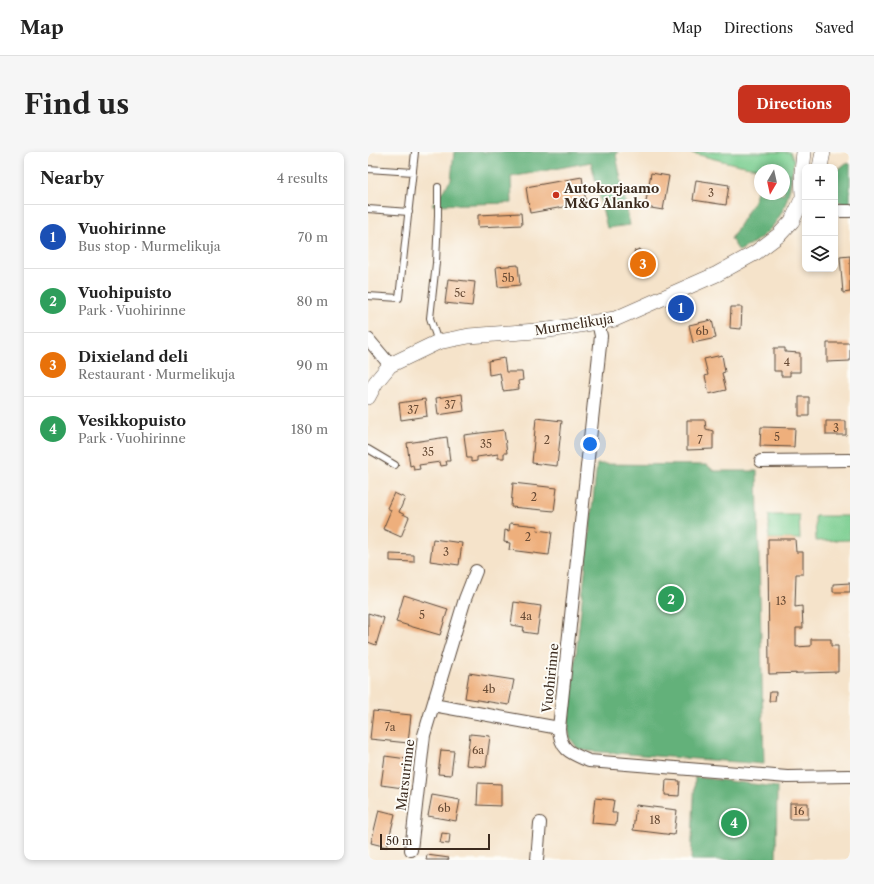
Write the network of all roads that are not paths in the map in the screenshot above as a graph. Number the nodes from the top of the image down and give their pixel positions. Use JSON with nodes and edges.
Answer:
{"nodes":[{"id":1,"x":415,"y":152,"type":"edge"},
{"id":2,"x":804,"y":152,"type":"edge"},
{"id":3,"x":823,"y":152,"type":"edge"},
{"id":4,"x":821,"y":164,"type":"edge"},
{"id":5,"x":368,"y":169,"type":"edge"},
{"id":6,"x":413,"y":172,"type":"junction"},
{"id":7,"x":438,"y":187,"type":"dead end"},
{"id":8,"x":803,"y":200,"type":"edge"},
{"id":9,"x":802,"y":204,"type":"edge"},
{"id":10,"x":368,"y":208,"type":"edge"},
{"id":11,"x":838,"y":211,"type":"edge"},
{"id":12,"x":850,"y":211,"type":"edge"},
{"id":13,"x":409,"y":212,"type":"junction"},
{"id":14,"x":368,"y":296,"type":"edge"},
{"id":15,"x":598,"y":322,"type":"junction"},
{"id":16,"x":368,"y":339,"type":"edge"},
{"id":17,"x":438,"y":342,"type":"junction"},
{"id":18,"x":390,"y":365,"type":"junction"},
{"id":19,"x":368,"y":397,"type":"edge"},
{"id":20,"x":368,"y":449,"type":"edge"},
{"id":21,"x":850,"y":460,"type":"edge"},
{"id":22,"x":762,"y":461,"type":"dead end"},
{"id":23,"x":396,"y":465,"type":"dead end"},
{"id":24,"x":476,"y":571,"type":"dead end"},
{"id":25,"x":433,"y":705,"type":"junction"},
{"id":26,"x":559,"y":728,"type":"junction"},
{"id":27,"x":850,"y":776,"type":"edge"},
{"id":28,"x":540,"y":823,"type":"dead end"},
{"id":29,"x":411,"y":850,"type":"dead end"},
{"id":30,"x":536,"y":860,"type":"edge"}],
"edges":[{"from":1,"to":6,"type":"lane"},
{"from":2,"to":8,"type":"street","name":"Murmelikuja"},
{"from":3,"to":4,"type":"street"},
{"from":5,"to":6,"type":"lane"},
{"from":6,"to":13,"type":"lane"},
{"from":7,"to":17,"type":"lane"},
{"from":9,"to":15,"type":"street","name":"Murmelikuja"},
{"from":10,"to":13,"type":"lane"},
{"from":11,"to":12,"type":"street"},
{"from":13,"to":14,"type":"lane"},
{"from":15,"to":17,"type":"street","name":"Murmelikuja"},
{"from":15,"to":26,"type":"street","name":"Vuohirinne"},
{"from":16,"to":18,"type":"street"},
{"from":17,"to":18,"type":"street","name":"Murmelikuja"},
{"from":18,"to":19,"type":"street"},
{"from":20,"to":23,"type":"lane"},
{"from":21,"to":22,"type":"street"},
{"from":24,"to":25,"type":"street","name":"Marsurinne"},
{"from":25,"to":26,"type":"street"},
{"from":25,"to":29,"type":"street","name":"Marsurinne"},
{"from":26,"to":27,"type":"street","name":"Vuohirinne"},
{"from":28,"to":30,"type":"street"}]}
